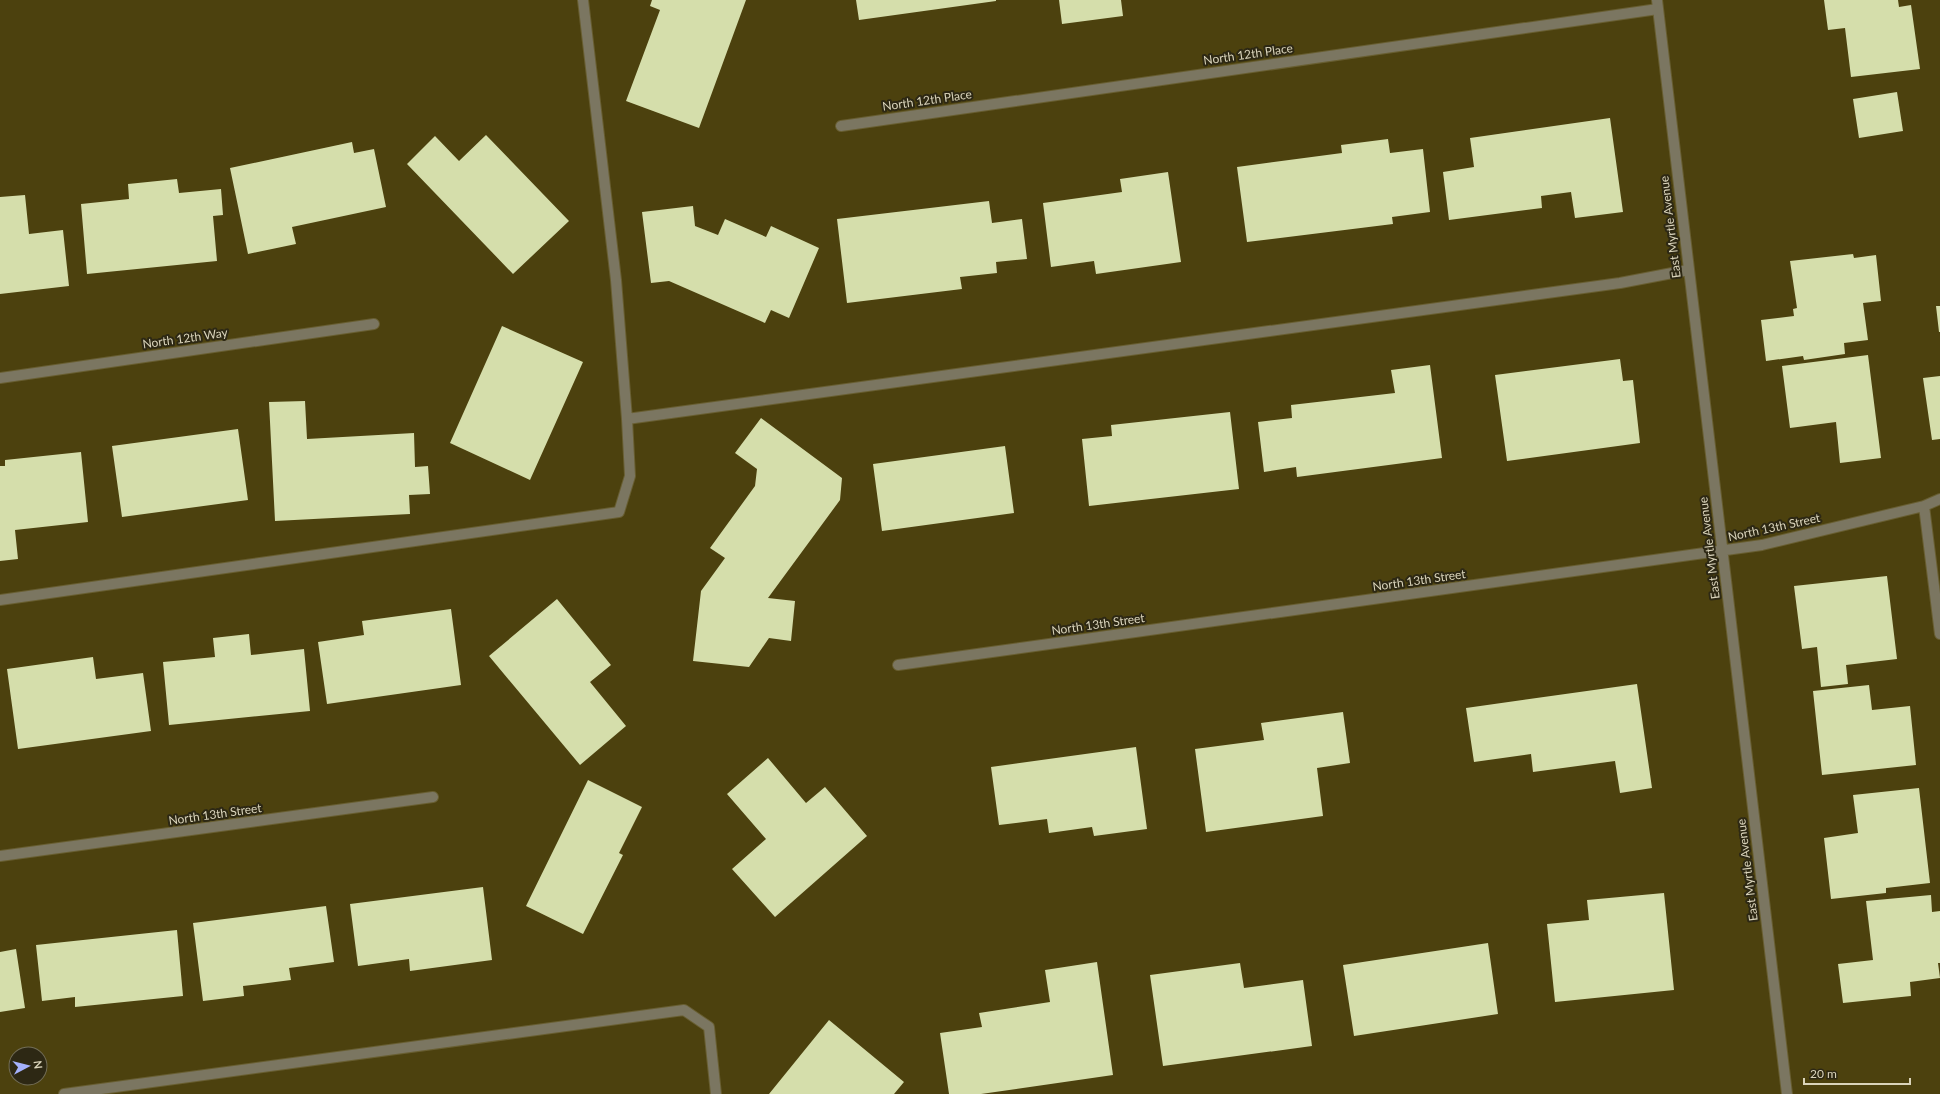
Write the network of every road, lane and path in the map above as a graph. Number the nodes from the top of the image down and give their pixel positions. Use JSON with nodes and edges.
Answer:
{"nodes":[{"id":1,"x":584,"y":0,"type":"edge"},
{"id":2,"x":1657,"y":4,"type":"edge"},
{"id":3,"x":841,"y":126,"type":"dead end"},
{"id":4,"x":1688,"y":270,"type":"junction"},
{"id":5,"x":374,"y":324,"type":"dead end"},
{"id":6,"x":0,"y":378,"type":"edge"},
{"id":7,"x":627,"y":419,"type":"junction"},
{"id":8,"x":1940,"y":499,"type":"edge"},
{"id":9,"x":1924,"y":506,"type":"junction"},
{"id":10,"x":1723,"y":551,"type":"junction"},
{"id":11,"x":0,"y":600,"type":"edge"},
{"id":12,"x":1940,"y":634,"type":"edge"},
{"id":13,"x":898,"y":665,"type":"dead end"},
{"id":14,"x":433,"y":798,"type":"dead end"},
{"id":15,"x":0,"y":856,"type":"edge"},
{"id":16,"x":64,"y":1094,"type":"edge"},
{"id":17,"x":716,"y":1094,"type":"edge"},
{"id":18,"x":1787,"y":1094,"type":"edge"}],
"edges":[{"from":1,"to":7,"type":"street"},
{"from":2,"to":3,"type":"street","name":"North 12th Place"},
{"from":2,"to":4,"type":"street","name":"East Myrtle Avenue"},
{"from":4,"to":7,"type":"street"},
{"from":4,"to":10,"type":"street","name":"East Myrtle Avenue"},
{"from":5,"to":6,"type":"street","name":"North 12th Way"},
{"from":7,"to":11,"type":"street"},
{"from":8,"to":9,"type":"street","name":"North 13th Street"},
{"from":9,"to":10,"type":"street","name":"North 13th Street"},
{"from":9,"to":12,"type":"street"},
{"from":10,"to":13,"type":"street","name":"North 13th Street"},
{"from":10,"to":18,"type":"street","name":"East Myrtle Avenue"},
{"from":14,"to":15,"type":"street","name":"North 13th Street"},
{"from":16,"to":17,"type":"street"}]}
